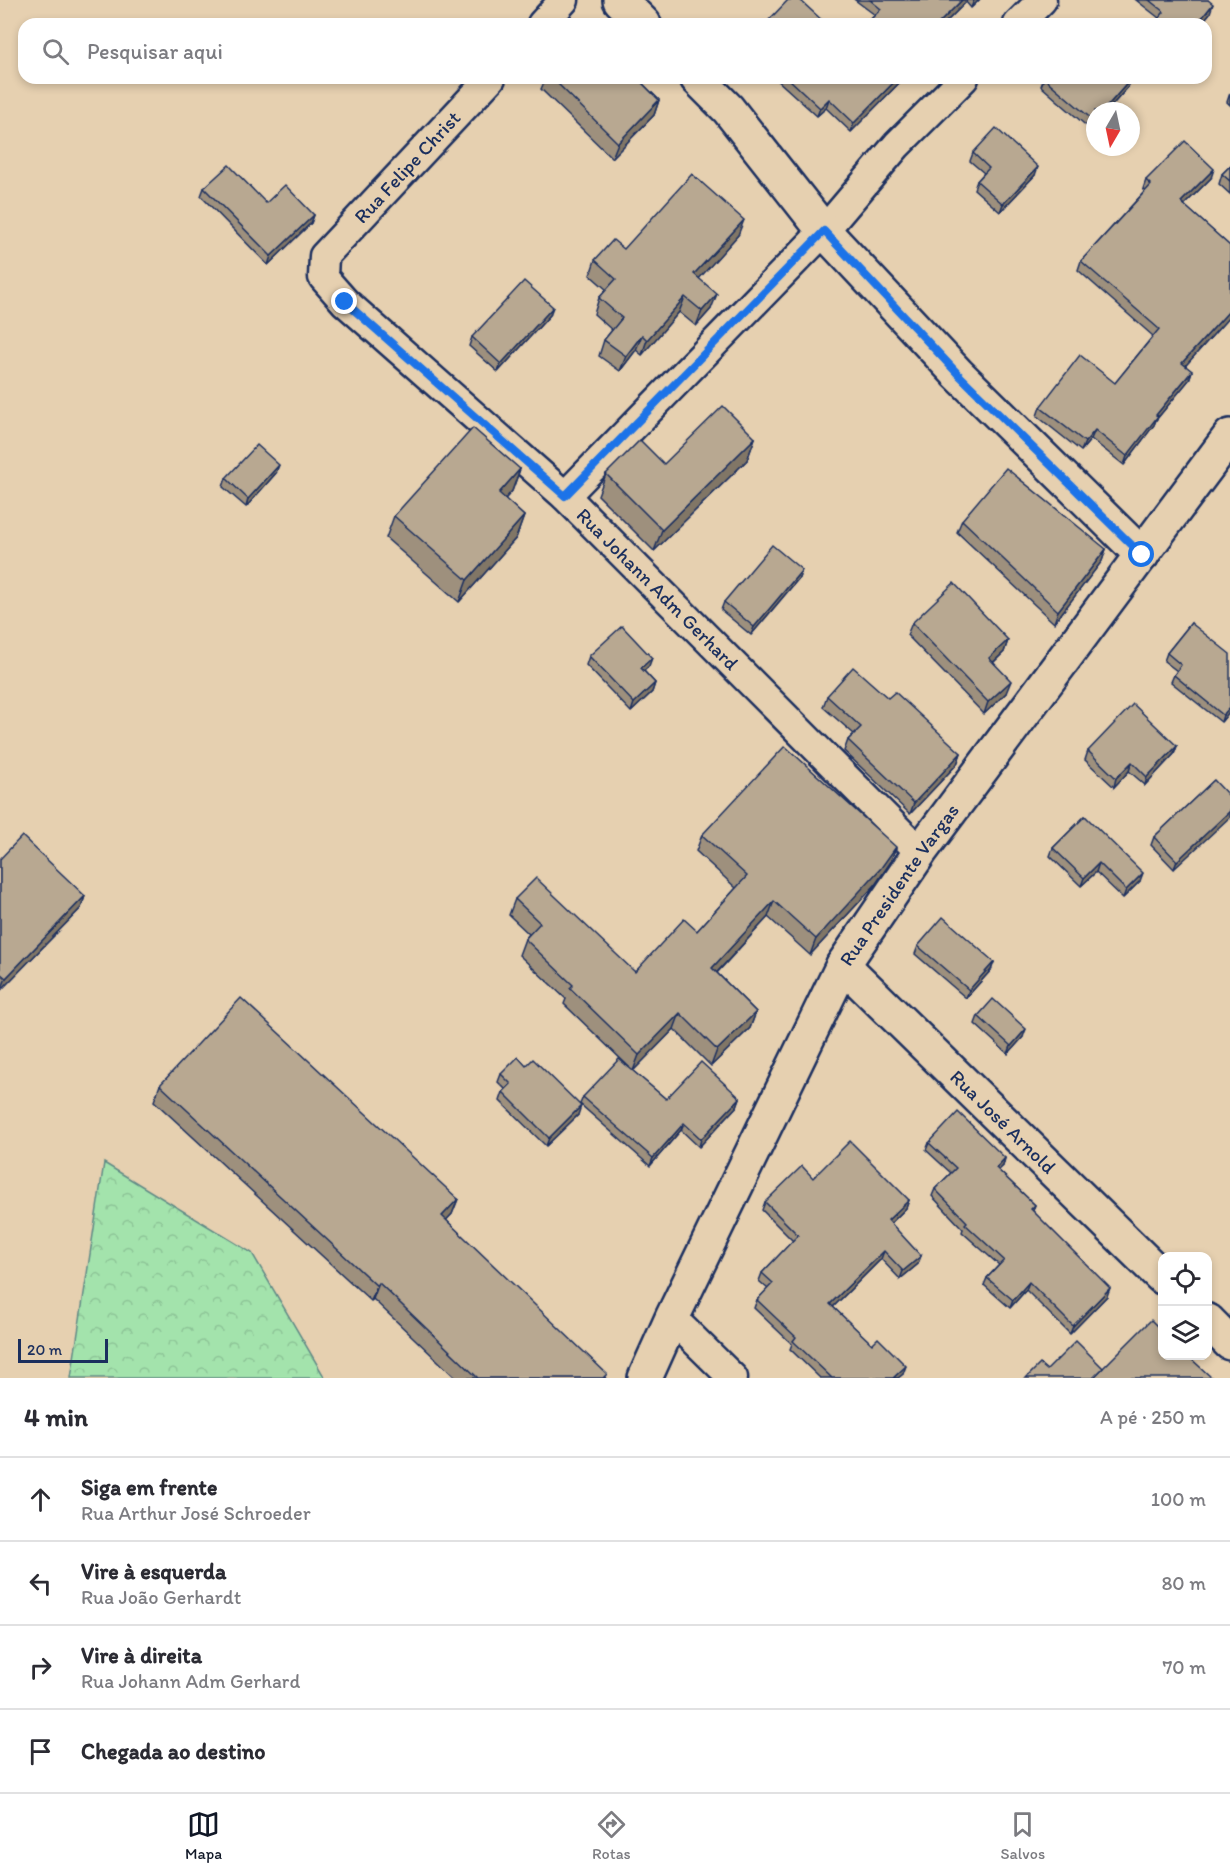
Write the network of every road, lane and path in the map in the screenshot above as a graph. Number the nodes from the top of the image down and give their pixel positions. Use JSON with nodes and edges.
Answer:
{"nodes":[{"id":1,"x":564,"y":0,"type":"edge"},
{"id":2,"x":620,"y":0,"type":"edge"},
{"id":3,"x":1042,"y":0,"type":"edge"},
{"id":4,"x":548,"y":18,"type":"edge"},
{"id":5,"x":638,"y":18,"type":"edge"},
{"id":6,"x":1024,"y":18,"type":"edge"},
{"id":7,"x":485,"y":84,"type":"edge"},
{"id":8,"x":703,"y":84,"type":"edge"},
{"id":9,"x":958,"y":84,"type":"edge"},
{"id":10,"x":824,"y":231,"type":"junction"},
{"id":11,"x":324,"y":256,"type":"joint"},
{"id":12,"x":1230,"y":436,"type":"edge"},
{"id":13,"x":565,"y":496,"type":"junction"},
{"id":14,"x":1142,"y":555,"type":"junction"},
{"id":15,"x":920,"y":852,"type":"junction"},
{"id":16,"x":843,"y":965,"type":"junction"},
{"id":17,"x":1158,"y":1273,"type":"edge"},
{"id":18,"x":672,"y":1318,"type":"junction"},
{"id":19,"x":1212,"y":1325,"type":"edge"},
{"id":20,"x":1230,"y":1343,"type":"edge"},
{"id":21,"x":645,"y":1378,"type":"edge"},
{"id":22,"x":733,"y":1378,"type":"edge"}],
"edges":[{"from":1,"to":4,"type":"street"},
{"from":2,"to":5,"type":"street"},
{"from":3,"to":6,"type":"street"},
{"from":7,"to":11,"type":"street","name":"Rua Felipe Christ"},
{"from":8,"to":10,"type":"street"},
{"from":9,"to":10,"type":"street"},
{"from":10,"to":13,"type":"street"},
{"from":10,"to":14,"type":"street"},
{"from":11,"to":13,"type":"street","name":"Rua Johann Adm Gerhard"},
{"from":12,"to":14,"type":"street","name":"Rua Presidente Vargas"},
{"from":13,"to":15,"type":"street","name":"Rua Johann Adm Gerhard"},
{"from":14,"to":15,"type":"street","name":"Rua Presidente Vargas"},
{"from":15,"to":16,"type":"street","name":"Rua Presidente Vargas"},
{"from":16,"to":17,"type":"street","name":"Rua José Arnold"},
{"from":16,"to":18,"type":"street","name":"Rua Presidente Vargas"},
{"from":18,"to":21,"type":"street","name":"Rua Presidente Vargas"},
{"from":18,"to":22,"type":"street"},
{"from":19,"to":20,"type":"street"}]}
